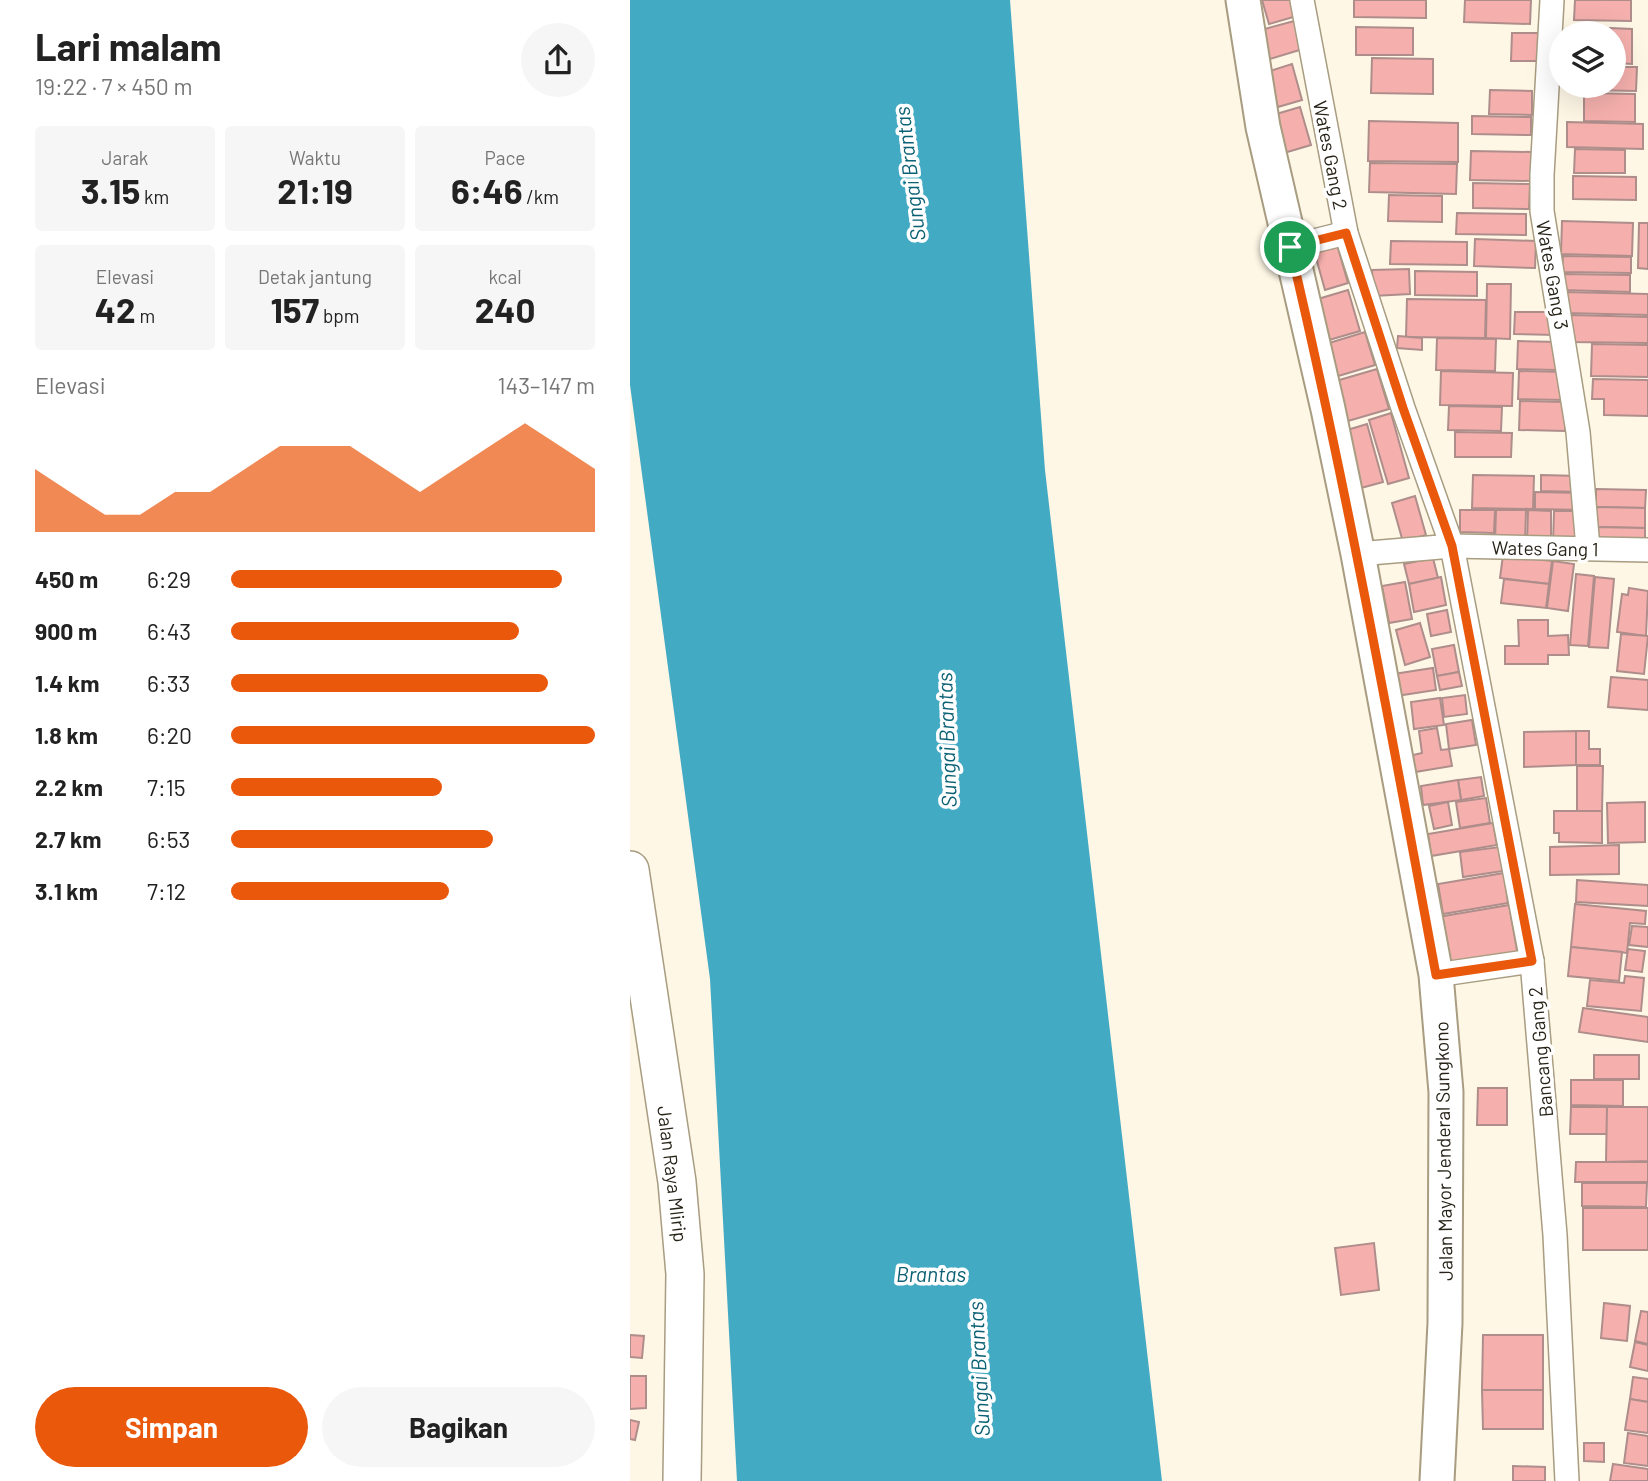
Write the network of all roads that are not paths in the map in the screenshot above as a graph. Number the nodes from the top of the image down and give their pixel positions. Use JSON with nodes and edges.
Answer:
{"nodes":[{"id":1,"x":1243,"y":0,"type":"edge"},
{"id":2,"x":1302,"y":0,"type":"edge"},
{"id":3,"x":1552,"y":0,"type":"edge"},
{"id":4,"x":1346,"y":233,"type":"junction"},
{"id":5,"x":1290,"y":247,"type":"junction"},
{"id":6,"x":1452,"y":546,"type":"junction"},
{"id":7,"x":1588,"y":548,"type":"junction"},
{"id":8,"x":1648,"y":550,"type":"edge"},
{"id":9,"x":1357,"y":554,"type":"junction"},
{"id":10,"x":630,"y":870,"type":"edge"},
{"id":11,"x":1532,"y":961,"type":"junction"},
{"id":12,"x":1436,"y":975,"type":"junction"},
{"id":13,"x":682,"y":1481,"type":"edge"},
{"id":14,"x":1437,"y":1481,"type":"edge"},
{"id":15,"x":1567,"y":1481,"type":"edge"}],
"edges":[{"from":1,"to":5,"type":"main road","name":"Jalan Mayor Jenderal Sungkono"},
{"from":2,"to":4,"type":"street","name":"Wates Gang 2"},
{"from":3,"to":7,"type":"street","name":"Wates Gang 3"},
{"from":4,"to":5,"type":"street"},
{"from":4,"to":6,"type":"street","name":"Wates Gang 2"},
{"from":5,"to":9,"type":"main road","name":"Jalan Mayor Jenderal Sungkono"},
{"from":6,"to":7,"type":"street","name":"Wates Gang 1"},
{"from":6,"to":9,"type":"street","name":"Wates Gang 1"},
{"from":6,"to":11,"type":"street","name":"Bancang Gang 2"},
{"from":7,"to":8,"type":"street","name":"Wates Gang 1"},
{"from":9,"to":12,"type":"main road","name":"Jalan Mayor Jenderal Sungkono"},
{"from":10,"to":13,"type":"main road","name":"Jalan Raya Mlirip"},
{"from":11,"to":12,"type":"street"},
{"from":11,"to":15,"type":"street","name":"Bancang Gang 2"},
{"from":12,"to":14,"type":"main road","name":"Jalan Mayor Jenderal Sungkono"}]}
